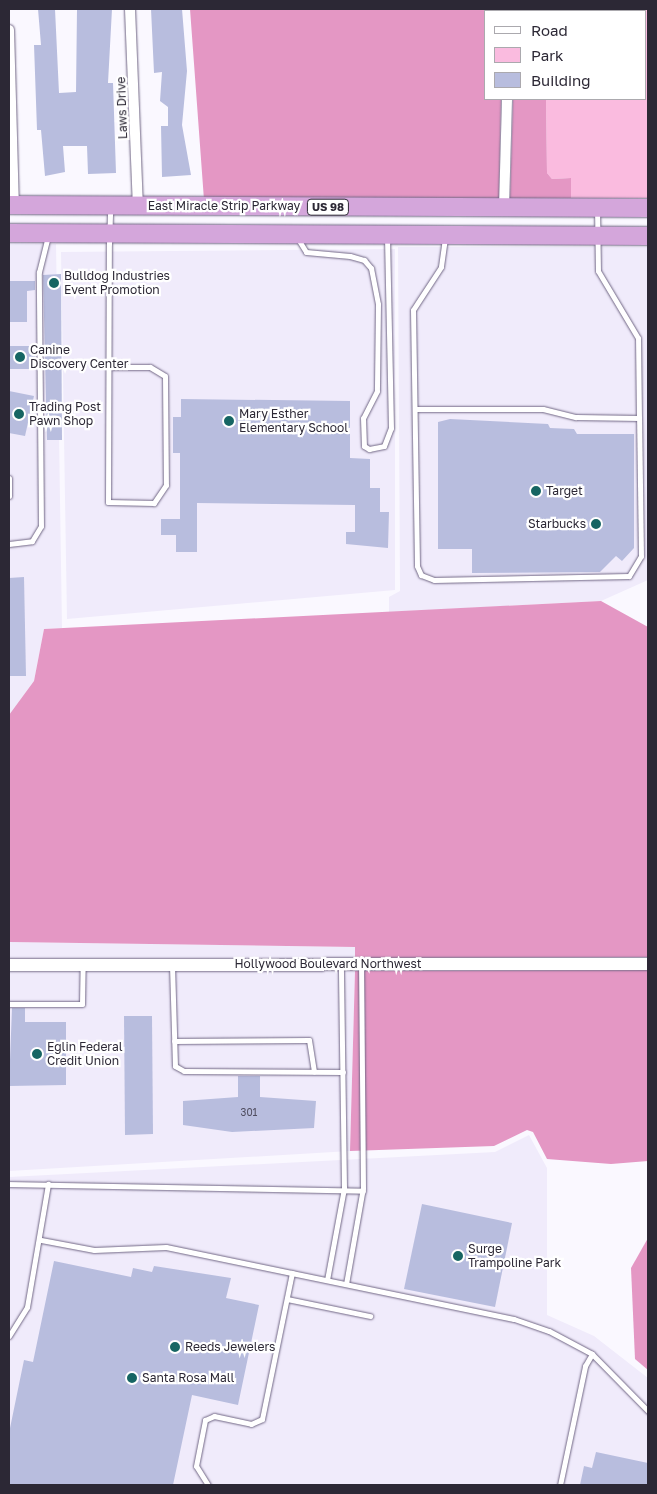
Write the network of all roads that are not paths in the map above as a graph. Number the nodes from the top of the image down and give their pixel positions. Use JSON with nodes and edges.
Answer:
{"nodes":[{"id":1,"x":130,"y":9,"type":"edge"},
{"id":2,"x":9,"y":30,"type":"edge"},
{"id":3,"x":507,"y":100,"type":"edge"},
{"id":4,"x":11,"y":205,"type":"edge"},
{"id":5,"x":110,"y":206,"type":"junction"},
{"id":6,"x":138,"y":206,"type":"junction"},
{"id":7,"x":504,"y":207,"type":"junction"},
{"id":8,"x":597,"y":208,"type":"junction"},
{"id":9,"x":648,"y":208,"type":"edge"},
{"id":10,"x":9,"y":233,"type":"edge"},
{"id":11,"x":48,"y":233,"type":"junction"},
{"id":12,"x":110,"y":233,"type":"junction"},
{"id":13,"x":295,"y":234,"type":"junction"},
{"id":14,"x":387,"y":235,"type":"junction"},
{"id":15,"x":445,"y":235,"type":"junction"},
{"id":16,"x":597,"y":236,"type":"junction"},
{"id":17,"x":648,"y":236,"type":"edge"},
{"id":18,"x":109,"y":367,"type":"junction"},
{"id":19,"x":415,"y":410,"type":"junction"},
{"id":20,"x":639,"y":418,"type":"junction"},
{"id":21,"x":9,"y":478,"type":"edge"},
{"id":22,"x":9,"y":496,"type":"edge"},
{"id":23,"x":9,"y":544,"type":"edge"},
{"id":24,"x":172,"y":964,"type":"junction"},
{"id":25,"x":341,"y":964,"type":"junction"},
{"id":26,"x":361,"y":964,"type":"junction"},
{"id":27,"x":648,"y":964,"type":"edge"},
{"id":28,"x":9,"y":965,"type":"edge"},
{"id":29,"x":83,"y":965,"type":"junction"},
{"id":30,"x":9,"y":1004,"type":"edge"},
{"id":31,"x":174,"y":1041,"type":"junction"},
{"id":32,"x":314,"y":1072,"type":"junction"},
{"id":33,"x":343,"y":1072,"type":"junction"},
{"id":34,"x":9,"y":1184,"type":"edge"},
{"id":35,"x":48,"y":1184,"type":"junction"},
{"id":36,"x":344,"y":1191,"type":"junction"},
{"id":37,"x":363,"y":1191,"type":"junction"},
{"id":38,"x":41,"y":1240,"type":"junction"},
{"id":39,"x":292,"y":1273,"type":"junction"},
{"id":40,"x":327,"y":1280,"type":"junction"},
{"id":41,"x":346,"y":1284,"type":"junction"},
{"id":42,"x":287,"y":1299,"type":"junction"},
{"id":43,"x":370,"y":1316,"type":"dead end"},
{"id":44,"x":9,"y":1336,"type":"edge"},
{"id":45,"x":592,"y":1354,"type":"junction"},
{"id":46,"x":648,"y":1411,"type":"edge"},
{"id":47,"x":208,"y":1485,"type":"edge"},
{"id":48,"x":560,"y":1485,"type":"edge"}],
"edges":[{"from":1,"to":6,"type":"street","name":"Laws Drive"},
{"from":2,"to":4,"type":"street"},
{"from":3,"to":7,"type":"street"},
{"from":4,"to":5,"type":"highway","name":"East Miracle Strip Parkway","number":"US 98"},
{"from":5,"to":6,"type":"highway","name":"East Miracle Strip Parkway","number":"US 98"},
{"from":5,"to":12,"type":"lane"},
{"from":6,"to":7,"type":"highway","name":"East Miracle Strip Parkway","number":"US 98"},
{"from":7,"to":8,"type":"highway","name":"East Miracle Strip Parkway","number":"US 98"},
{"from":8,"to":9,"type":"highway","name":"East Miracle Strip Parkway","number":"US 98"},
{"from":8,"to":16,"type":"lane"},
{"from":10,"to":11,"type":"highway"},
{"from":11,"to":12,"type":"highway"},
{"from":11,"to":23,"type":"lane"},
{"from":12,"to":13,"type":"highway"},
{"from":12,"to":18,"type":"lane"},
{"from":13,"to":14,"type":"highway"},
{"from":13,"to":14,"type":"lane"},
{"from":14,"to":15,"type":"highway"},
{"from":15,"to":16,"type":"highway"},
{"from":15,"to":19,"type":"lane"},
{"from":16,"to":17,"type":"highway"},
{"from":16,"to":20,"type":"lane"},
{"from":18,"to":18,"type":"lane"},
{"from":19,"to":20,"type":"lane"},
{"from":19,"to":20,"type":"lane"},
{"from":21,"to":22,"type":"lane"},
{"from":24,"to":25,"type":"street","name":"Hollywood Boulevard Northwest"},
{"from":24,"to":29,"type":"street","name":"Hollywood Boulevard Northwest"},
{"from":24,"to":31,"type":"lane"},
{"from":25,"to":26,"type":"street","name":"Hollywood Boulevard Northwest"},
{"from":25,"to":33,"type":"lane"},
{"from":26,"to":27,"type":"street","name":"Hollywood Boulevard Northwest"},
{"from":26,"to":37,"type":"lane"},
{"from":28,"to":29,"type":"street","name":"Hollywood Boulevard Northwest"},
{"from":29,"to":30,"type":"lane"},
{"from":31,"to":32,"type":"lane"},
{"from":31,"to":32,"type":"lane"},
{"from":32,"to":33,"type":"lane"},
{"from":33,"to":36,"type":"lane"},
{"from":34,"to":35,"type":"lane"},
{"from":35,"to":36,"type":"lane"},
{"from":35,"to":38,"type":"lane"},
{"from":36,"to":37,"type":"lane"},
{"from":36,"to":40,"type":"lane"},
{"from":37,"to":41,"type":"lane"},
{"from":38,"to":39,"type":"lane"},
{"from":38,"to":44,"type":"lane"},
{"from":39,"to":40,"type":"lane"},
{"from":39,"to":42,"type":"lane"},
{"from":40,"to":41,"type":"lane"},
{"from":41,"to":45,"type":"lane"},
{"from":42,"to":43,"type":"lane"},
{"from":42,"to":47,"type":"lane"},
{"from":45,"to":46,"type":"lane"},
{"from":45,"to":48,"type":"lane"}]}
